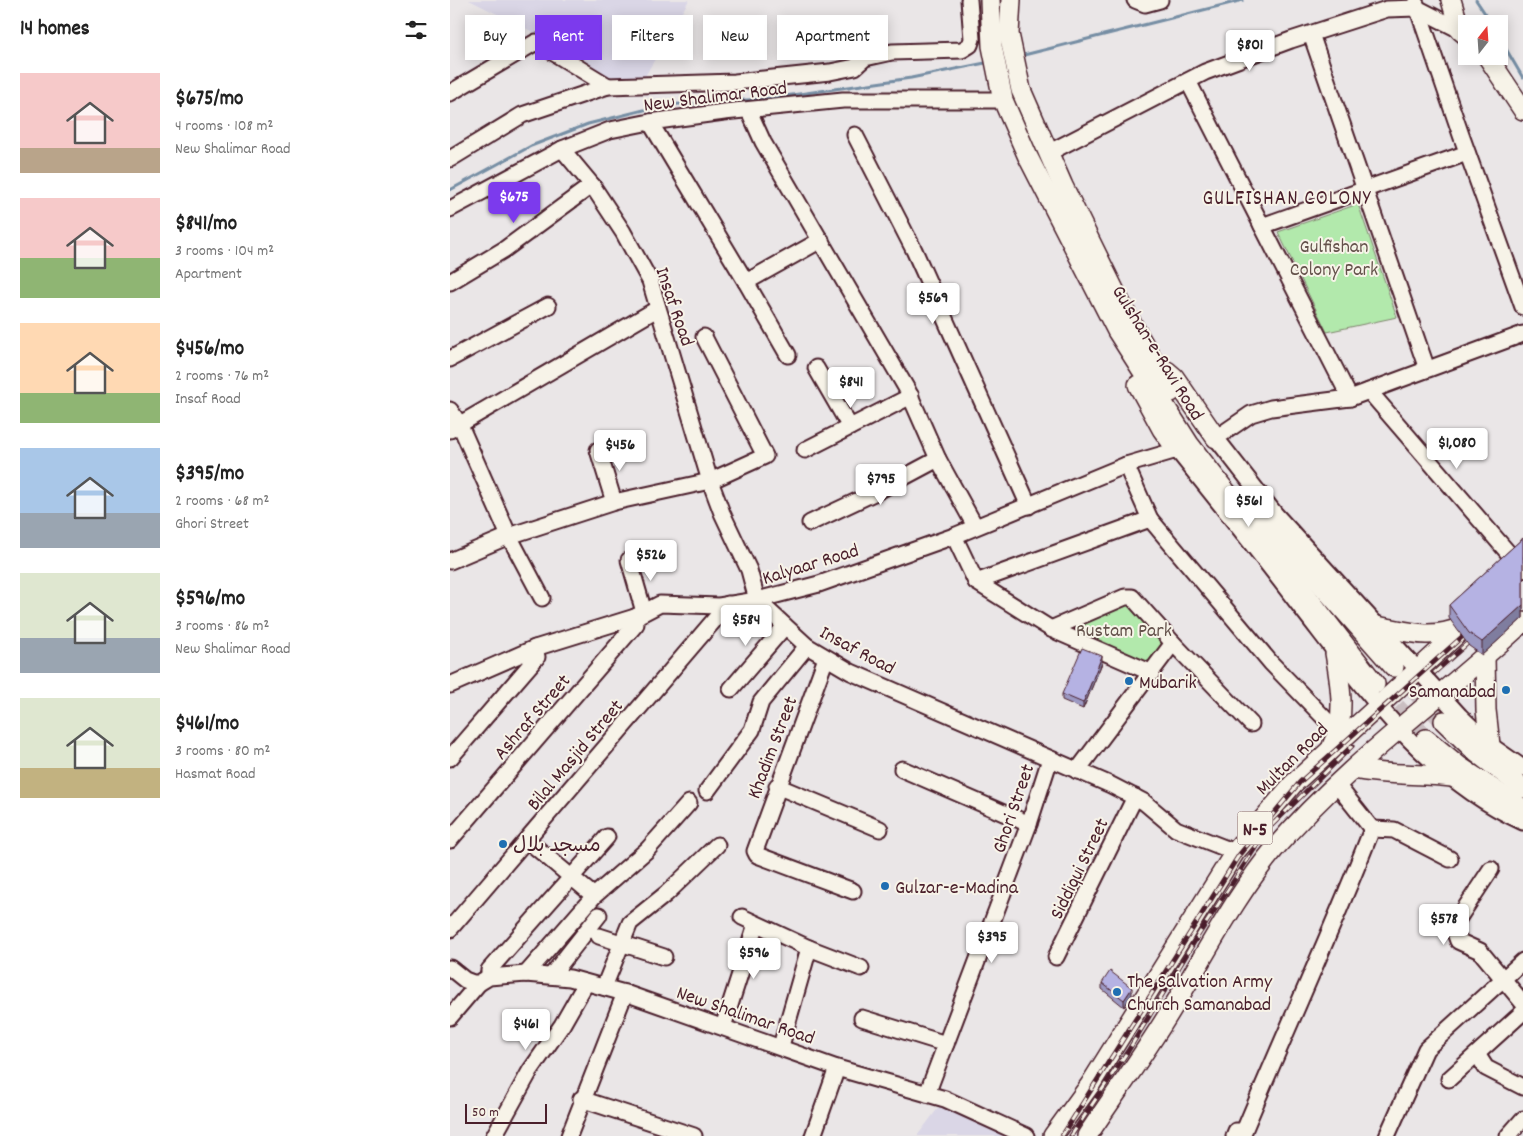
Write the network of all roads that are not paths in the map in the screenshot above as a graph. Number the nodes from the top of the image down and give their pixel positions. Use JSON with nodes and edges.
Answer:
{"nodes":[{"id":1,"x":966,"y":0,"type":"edge"},
{"id":2,"x":990,"y":0,"type":"edge"},
{"id":3,"x":1010,"y":0,"type":"edge"},
{"id":4,"x":1135,"y":0,"type":"edge"},
{"id":5,"x":1160,"y":0,"type":"edge"},
{"id":6,"x":1451,"y":0,"type":"edge"},
{"id":7,"x":1416,"y":4,"type":"edge"},
{"id":8,"x":1458,"y":20,"type":"edge"},
{"id":9,"x":1458,"y":27,"type":"edge"},
{"id":10,"x":1311,"y":34,"type":"junction"},
{"id":11,"x":1001,"y":45,"type":"junction"},
{"id":12,"x":1493,"y":65,"type":"edge"},
{"id":13,"x":1188,"y":81,"type":"junction"},
{"id":14,"x":608,"y":86,"type":"junction"},
{"id":15,"x":450,"y":93,"type":"edge"},
{"id":16,"x":1002,"y":95,"type":"junction"},
{"id":17,"x":1523,"y":110,"type":"edge"},
{"id":18,"x":749,"y":111,"type":"junction"},
{"id":19,"x":650,"y":122,"type":"junction"},
{"id":20,"x":855,"y":135,"type":"dead end"},
{"id":21,"x":562,"y":149,"type":"junction"},
{"id":22,"x":1048,"y":153,"type":"junction"},
{"id":23,"x":1467,"y":153,"type":"junction"},
{"id":24,"x":450,"y":160,"type":"edge"},
{"id":25,"x":1058,"y":176,"type":"junction"},
{"id":26,"x":1041,"y":183,"type":"junction"},
{"id":27,"x":592,"y":185,"type":"junction"},
{"id":28,"x":1366,"y":190,"type":"junction"},
{"id":29,"x":450,"y":209,"type":"edge"},
{"id":30,"x":1262,"y":226,"type":"junction"},
{"id":31,"x":821,"y":240,"type":"junction"},
{"id":32,"x":450,"y":282,"type":"edge"},
{"id":33,"x":746,"y":282,"type":"junction"},
{"id":34,"x":548,"y":306,"type":"dead end"},
{"id":35,"x":1523,"y":307,"type":"edge"},
{"id":36,"x":658,"y":309,"type":"junction"},
{"id":37,"x":1117,"y":332,"type":"junction"},
{"id":38,"x":1523,"y":334,"type":"edge"},
{"id":39,"x":704,"y":337,"type":"dead end"},
{"id":40,"x":788,"y":355,"type":"dead end"},
{"id":41,"x":1149,"y":355,"type":"junction"},
{"id":42,"x":450,"y":359,"type":"edge"},
{"id":43,"x":816,"y":368,"type":"dead end"},
{"id":44,"x":1427,"y":369,"type":"junction"},
{"id":45,"x":1369,"y":390,"type":"junction"},
{"id":46,"x":911,"y":396,"type":"junction"},
{"id":47,"x":1350,"y":398,"type":"junction"},
{"id":48,"x":450,"y":410,"type":"edge"},
{"id":49,"x":850,"y":427,"type":"junction"},
{"id":50,"x":455,"y":428,"type":"edge"},
{"id":51,"x":1216,"y":438,"type":"junction"},
{"id":52,"x":598,"y":450,"type":"dead end"},
{"id":53,"x":805,"y":450,"type":"dead end"},
{"id":54,"x":1177,"y":450,"type":"junction"},
{"id":55,"x":938,"y":459,"type":"junction"},
{"id":56,"x":1126,"y":465,"type":"junction"},
{"id":57,"x":710,"y":481,"type":"junction"},
{"id":58,"x":614,"y":502,"type":"junction"},
{"id":59,"x":1029,"y":506,"type":"junction"},
{"id":60,"x":1150,"y":519,"type":"junction"},
{"id":61,"x":810,"y":523,"type":"dead end"},
{"id":62,"x":975,"y":526,"type":"junction"},
{"id":63,"x":509,"y":536,"type":"junction"},
{"id":64,"x":954,"y":536,"type":"junction"},
{"id":65,"x":629,"y":560,"type":"dead end"},
{"id":66,"x":450,"y":561,"type":"edge"},
{"id":67,"x":1523,"y":570,"type":"edge"},
{"id":68,"x":976,"y":582,"type":"junction"},
{"id":69,"x":542,"y":598,"type":"dead end"},
{"id":70,"x":757,"y":600,"type":"junction"},
{"id":71,"x":728,"y":604,"type":"junction"},
{"id":72,"x":1489,"y":606,"type":"edge"},
{"id":73,"x":639,"y":614,"type":"junction"},
{"id":74,"x":1523,"y":622,"type":"edge"},
{"id":75,"x":1468,"y":625,"type":"junction"},
{"id":76,"x":785,"y":626,"type":"junction"},
{"id":77,"x":1378,"y":626,"type":"junction"},
{"id":78,"x":1051,"y":629,"type":"junction"},
{"id":79,"x":1173,"y":643,"type":"junction"},
{"id":80,"x":807,"y":646,"type":"junction"},
{"id":81,"x":535,"y":648,"type":"junction"},
{"id":82,"x":1335,"y":653,"type":"junction"},
{"id":83,"x":1485,"y":657,"type":"junction"},
{"id":84,"x":826,"y":658,"type":"junction"},
{"id":85,"x":1394,"y":667,"type":"tunnel mouth"},
{"id":86,"x":1419,"y":670,"type":"junction"},
{"id":87,"x":1152,"y":673,"type":"junction"},
{"id":88,"x":1375,"y":684,"type":"tunnel mouth"},
{"id":89,"x":450,"y":685,"type":"edge"},
{"id":90,"x":730,"y":689,"type":"dead end"},
{"id":91,"x":1439,"y":693,"type":"junction"},
{"id":92,"x":1379,"y":706,"type":"junction"},
{"id":93,"x":1444,"y":721,"type":"tunnel mouth"},
{"id":94,"x":1251,"y":724,"type":"dead end"},
{"id":95,"x":1398,"y":729,"type":"junction"},
{"id":96,"x":1426,"y":739,"type":"tunnel mouth"},
{"id":97,"x":1335,"y":741,"type":"junction"},
{"id":98,"x":1490,"y":745,"type":"junction"},
{"id":99,"x":450,"y":758,"type":"edge"},
{"id":100,"x":1050,"y":759,"type":"junction"},
{"id":101,"x":1523,"y":768,"type":"edge"},
{"id":102,"x":902,"y":769,"type":"dead end"},
{"id":103,"x":1354,"y":769,"type":"junction"},
{"id":104,"x":1077,"y":771,"type":"junction"},
{"id":105,"x":1452,"y":777,"type":"junction"},
{"id":106,"x":777,"y":786,"type":"junction"},
{"id":107,"x":1338,"y":786,"type":"junction"},
{"id":108,"x":1523,"y":788,"type":"edge"},
{"id":109,"x":707,"y":791,"type":"dead end"},
{"id":110,"x":1135,"y":797,"type":"junction"},
{"id":111,"x":689,"y":803,"type":"dead end"},
{"id":112,"x":1523,"y":809,"type":"edge"},
{"id":113,"x":1523,"y":822,"type":"edge"},
{"id":114,"x":1029,"y":824,"type":"junction"},
{"id":115,"x":880,"y":829,"type":"dead end"},
{"id":116,"x":1372,"y":829,"type":"junction"},
{"id":117,"x":607,"y":837,"type":"dead end"},
{"id":118,"x":450,"y":840,"type":"edge"},
{"id":119,"x":526,"y":840,"type":"junction"},
{"id":120,"x":717,"y":845,"type":"dead end"},
{"id":121,"x":1235,"y":852,"type":"junction"},
{"id":122,"x":1450,"y":859,"type":"dead end"},
{"id":123,"x":1492,"y":869,"type":"dead end"},
{"id":124,"x":571,"y":878,"type":"junction"},
{"id":125,"x":853,"y":891,"type":"dead end"},
{"id":126,"x":594,"y":896,"type":"junction"},
{"id":127,"x":599,"y":915,"type":"dead end"},
{"id":128,"x":742,"y":917,"type":"dead end"},
{"id":129,"x":756,"y":924,"type":"junction"},
{"id":130,"x":450,"y":929,"type":"edge"},
{"id":131,"x":599,"y":936,"type":"dead end"},
{"id":132,"x":621,"y":943,"type":"junction"},
{"id":133,"x":809,"y":948,"type":"junction"},
{"id":134,"x":664,"y":957,"type":"dead end"},
{"id":135,"x":1056,"y":957,"type":"dead end"},
{"id":136,"x":1523,"y":961,"type":"edge"},
{"id":137,"x":450,"y":968,"type":"edge"},
{"id":138,"x":861,"y":968,"type":"dead end"},
{"id":139,"x":526,"y":974,"type":"junction"},
{"id":140,"x":551,"y":976,"type":"junction"},
{"id":141,"x":1502,"y":979,"type":"junction"},
{"id":142,"x":484,"y":980,"type":"junction"},
{"id":143,"x":586,"y":982,"type":"junction"},
{"id":144,"x":604,"y":987,"type":"junction"},
{"id":145,"x":625,"y":993,"type":"junction"},
{"id":146,"x":1523,"y":1002,"type":"edge"},
{"id":147,"x":1523,"y":1012,"type":"edge"},
{"id":148,"x":450,"y":1018,"type":"edge"},
{"id":149,"x":862,"y":1018,"type":"dead end"},
{"id":150,"x":723,"y":1027,"type":"junction"},
{"id":151,"x":946,"y":1044,"type":"junction"},
{"id":152,"x":781,"y":1046,"type":"junction"},
{"id":153,"x":1478,"y":1054,"type":"junction"},
{"id":154,"x":838,"y":1068,"type":"junction"},
{"id":155,"x":1449,"y":1079,"type":"dead end"},
{"id":156,"x":1523,"y":1087,"type":"edge"},
{"id":157,"x":927,"y":1094,"type":"junction"},
{"id":158,"x":582,"y":1099,"type":"junction"},
{"id":159,"x":1523,"y":1120,"type":"edge"},
{"id":160,"x":1390,"y":1135,"type":"edge"},
{"id":161,"x":494,"y":1136,"type":"edge"},
{"id":162,"x":569,"y":1136,"type":"edge"},
{"id":163,"x":694,"y":1136,"type":"edge"},
{"id":164,"x":813,"y":1136,"type":"edge"},
{"id":165,"x":1026,"y":1136,"type":"edge"},
{"id":166,"x":1053,"y":1136,"type":"edge"},
{"id":167,"x":1088,"y":1136,"type":"edge"},
{"id":168,"x":1234,"y":1136,"type":"edge"},
{"id":169,"x":1508,"y":1136,"type":"edge"}],
"edges":[{"from":1,"to":14,"type":"street"},
{"from":2,"to":11,"type":"main road","name":"Gulshan-e-Ravi Road"},
{"from":3,"to":11,"type":"main road","name":"Gulshan-e-Ravi Road"},
{"from":4,"to":5,"type":"street"},
{"from":6,"to":8,"type":"main road"},
{"from":7,"to":9,"type":"street"},
{"from":7,"to":10,"type":"street"},
{"from":7,"to":23,"type":"street"},
{"from":10,"to":13,"type":"street"},
{"from":10,"to":28,"type":"street"},
{"from":11,"to":16,"type":"main road","name":"Gulshan-e-Ravi Road"},
{"from":11,"to":22,"type":"main road","name":"Gulshan-e-Ravi Road"},
{"from":12,"to":17,"type":"main road"},
{"from":13,"to":22,"type":"street"},
{"from":13,"to":30,"type":"street"},
{"from":14,"to":15,"type":"street"},
{"from":14,"to":24,"type":"street"},
{"from":16,"to":18,"type":"street","name":"New Shalimar Road"},
{"from":16,"to":26,"type":"main road","name":"Gulshan-e-Ravi Road"},
{"from":18,"to":19,"type":"street","name":"New Shalimar Road"},
{"from":18,"to":31,"type":"street"},
{"from":19,"to":21,"type":"street","name":"New Shalimar Road"},
{"from":19,"to":33,"type":"street"},
{"from":20,"to":59,"type":"street"},
{"from":21,"to":27,"type":"street","name":"Insaf Road"},
{"from":21,"to":29,"type":"street","name":"New Shalimar Road"},
{"from":22,"to":25,"type":"main road","name":"Gulshan-e-Ravi Road"},
{"from":23,"to":28,"type":"street"},
{"from":23,"to":35,"type":"street"},
{"from":25,"to":26,"type":"main road"},
{"from":25,"to":41,"type":"main road","name":"Gulshan-e-Ravi Road"},
{"from":26,"to":37,"type":"main road","name":"Gulshan-e-Ravi Road"},
{"from":27,"to":32,"type":"street"},
{"from":27,"to":36,"type":"street","name":"Insaf Road"},
{"from":28,"to":30,"type":"street"},
{"from":28,"to":44,"type":"street"},
{"from":30,"to":47,"type":"street"},
{"from":31,"to":33,"type":"street"},
{"from":31,"to":46,"type":"street"},
{"from":33,"to":40,"type":"street"},
{"from":34,"to":42,"type":"street"},
{"from":36,"to":50,"type":"street"},
{"from":36,"to":57,"type":"street","name":"Insaf Road"},
{"from":37,"to":54,"type":"main road"},
{"from":37,"to":88,"type":"main road","name":"Gulshan-e-Ravi Road"},
{"from":38,"to":44,"type":"street"},
{"from":39,"to":57,"type":"street"},
{"from":41,"to":51,"type":"main road"},
{"from":41,"to":85,"type":"main road","name":"Gulshan-e-Ravi Road"},
{"from":43,"to":49,"type":"street"},
{"from":44,"to":45,"type":"street"},
{"from":45,"to":47,"type":"street"},
{"from":45,"to":67,"type":"street"},
{"from":46,"to":49,"type":"street"},
{"from":46,"to":55,"type":"street"},
{"from":47,"to":51,"type":"street"},
{"from":48,"to":50,"type":"street"},
{"from":49,"to":53,"type":"street"},
{"from":50,"to":63,"type":"street"},
{"from":51,"to":77,"type":"street"},
{"from":52,"to":58,"type":"street"},
{"from":54,"to":56,"type":"street","name":"Kalyaar Road"},
{"from":54,"to":82,"type":"street"},
{"from":55,"to":61,"type":"street"},
{"from":55,"to":62,"type":"street"},
{"from":56,"to":59,"type":"street","name":"Kalyaar Road"},
{"from":56,"to":60,"type":"street"},
{"from":57,"to":58,"type":"street"},
{"from":57,"to":70,"type":"street","name":"Insaf Road"},
{"from":58,"to":63,"type":"street"},
{"from":59,"to":62,"type":"street","name":"Kalyaar Road"},
{"from":60,"to":68,"type":"street"},
{"from":60,"to":97,"type":"street"},
{"from":62,"to":64,"type":"street","name":"Kalyaar Road"},
{"from":63,"to":66,"type":"street"},
{"from":63,"to":69,"type":"street"},
{"from":64,"to":68,"type":"street"},
{"from":64,"to":70,"type":"street","name":"Kalyaar Road"},
{"from":65,"to":73,"type":"street"},
{"from":68,"to":78,"type":"street"},
{"from":70,"to":71,"type":"street","name":"Kalyaar Road"},
{"from":70,"to":76,"type":"street","name":"Insaf Road"},
{"from":71,"to":73,"type":"street","name":"Kalyaar Road"},
{"from":71,"to":119,"type":"street","name":"Bilal Masjid Street"},
{"from":72,"to":75,"type":"main road","name":"Multan Road","number":"N-5"},
{"from":73,"to":81,"type":"street","name":"Kalyaar Road"},
{"from":73,"to":118,"type":"street","name":"Ashraf Street"},
{"from":74,"to":83,"type":"main road","number":"N-5"},
{"from":75,"to":77,"type":"main road"},
{"from":75,"to":86,"type":"main road","name":"Multan Road","number":"N-5"},
{"from":76,"to":80,"type":"street","name":"Insaf Road"},
{"from":76,"to":90,"type":"street"},
{"from":77,"to":86,"type":"street"},
{"from":78,"to":79,"type":"street"},
{"from":78,"to":87,"type":"street"},
{"from":79,"to":87,"type":"street"},
{"from":79,"to":94,"type":"street"},
{"from":80,"to":84,"type":"street","name":"Insaf Road"},
{"from":80,"to":109,"type":"street"},
{"from":81,"to":89,"type":"street","name":"Kalyaar Road"},
{"from":81,"to":99,"type":"street"},
{"from":82,"to":92,"type":"street"},
{"from":82,"to":97,"type":"main road"},
{"from":83,"to":91,"type":"main road","number":"N-5"},
{"from":83,"to":98,"type":"main road"},
{"from":84,"to":100,"type":"street","name":"Insaf Road"},
{"from":84,"to":106,"type":"street","name":"Khadim Street"},
{"from":86,"to":91,"type":"street"},
{"from":86,"to":92,"type":"main road","name":"Multan Road","number":"N-5"},
{"from":87,"to":104,"type":"street"},
{"from":91,"to":95,"type":"main road","number":"N-5"},
{"from":91,"to":98,"type":"street"},
{"from":92,"to":95,"type":"street"},
{"from":92,"to":97,"type":"main road","name":"Multan Road","number":"N-5"},
{"from":93,"to":108,"type":"main road"},
{"from":95,"to":103,"type":"main road","number":"N-5"},
{"from":95,"to":105,"type":"street"},
{"from":96,"to":112,"type":"main road"},
{"from":97,"to":121,"type":"main road","name":"Multan Road","number":"N-5"},
{"from":98,"to":101,"type":"street"},
{"from":100,"to":104,"type":"street","name":"Insaf Road"},
{"from":100,"to":114,"type":"street","name":"Ghori Street"},
{"from":102,"to":114,"type":"street"},
{"from":103,"to":105,"type":"main road"},
{"from":103,"to":107,"type":"main road","number":"N-5"},
{"from":104,"to":110,"type":"street","name":"Insaf Road"},
{"from":105,"to":113,"type":"street"},
{"from":106,"to":115,"type":"street"},
{"from":106,"to":125,"type":"street","name":"Khadim Street"},
{"from":107,"to":116,"type":"street"},
{"from":107,"to":167,"type":"main road","number":"N-5"},
{"from":110,"to":121,"type":"street","name":"Insaf Road"},
{"from":110,"to":135,"type":"street","name":"Siddiqui Street"},
{"from":111,"to":126,"type":"street"},
{"from":114,"to":151,"type":"street","name":"Ghori Street"},
{"from":116,"to":122,"type":"street"},
{"from":116,"to":168,"type":"street"},
{"from":117,"to":124,"type":"street"},
{"from":119,"to":124,"type":"street"},
{"from":119,"to":130,"type":"street","name":"Bilal Masjid Street"},
{"from":120,"to":132,"type":"street"},
{"from":121,"to":166,"type":"main road","name":"Multan Road","number":"N-5"},
{"from":123,"to":141,"type":"street"},
{"from":124,"to":126,"type":"street"},
{"from":124,"to":142,"type":"street"},
{"from":126,"to":139,"type":"street"},
{"from":127,"to":140,"type":"street"},
{"from":128,"to":129,"type":"street"},
{"from":129,"to":133,"type":"street"},
{"from":129,"to":150,"type":"street"},
{"from":131,"to":132,"type":"street"},
{"from":132,"to":134,"type":"street"},
{"from":132,"to":144,"type":"street"},
{"from":133,"to":138,"type":"street"},
{"from":133,"to":152,"type":"street"},
{"from":136,"to":141,"type":"street"},
{"from":137,"to":142,"type":"street","name":"New Shalimar Road"},
{"from":139,"to":140,"type":"street","name":"New Shalimar Road"},
{"from":139,"to":142,"type":"street","name":"New Shalimar Road"},
{"from":140,"to":143,"type":"street","name":"New Shalimar Road"},
{"from":141,"to":146,"type":"street"},
{"from":141,"to":160,"type":"street"},
{"from":142,"to":148,"type":"street"},
{"from":143,"to":144,"type":"street","name":"New Shalimar Road"},
{"from":143,"to":161,"type":"street"},
{"from":144,"to":145,"type":"street","name":"New Shalimar Road"},
{"from":145,"to":150,"type":"street","name":"New Shalimar Road"},
{"from":145,"to":158,"type":"street"},
{"from":147,"to":153,"type":"street"},
{"from":149,"to":151,"type":"street"},
{"from":150,"to":152,"type":"street","name":"New Shalimar Road"},
{"from":151,"to":157,"type":"street","name":"Ghori Street"},
{"from":152,"to":154,"type":"street","name":"New Shalimar Road"},
{"from":153,"to":155,"type":"street"},
{"from":153,"to":156,"type":"street"},
{"from":154,"to":157,"type":"street","name":"New Shalimar Road"},
{"from":154,"to":164,"type":"street"},
{"from":157,"to":165,"type":"street","name":"New Shalimar Road"},
{"from":158,"to":162,"type":"street"},
{"from":158,"to":163,"type":"street"},
{"from":159,"to":169,"type":"street"}]}
